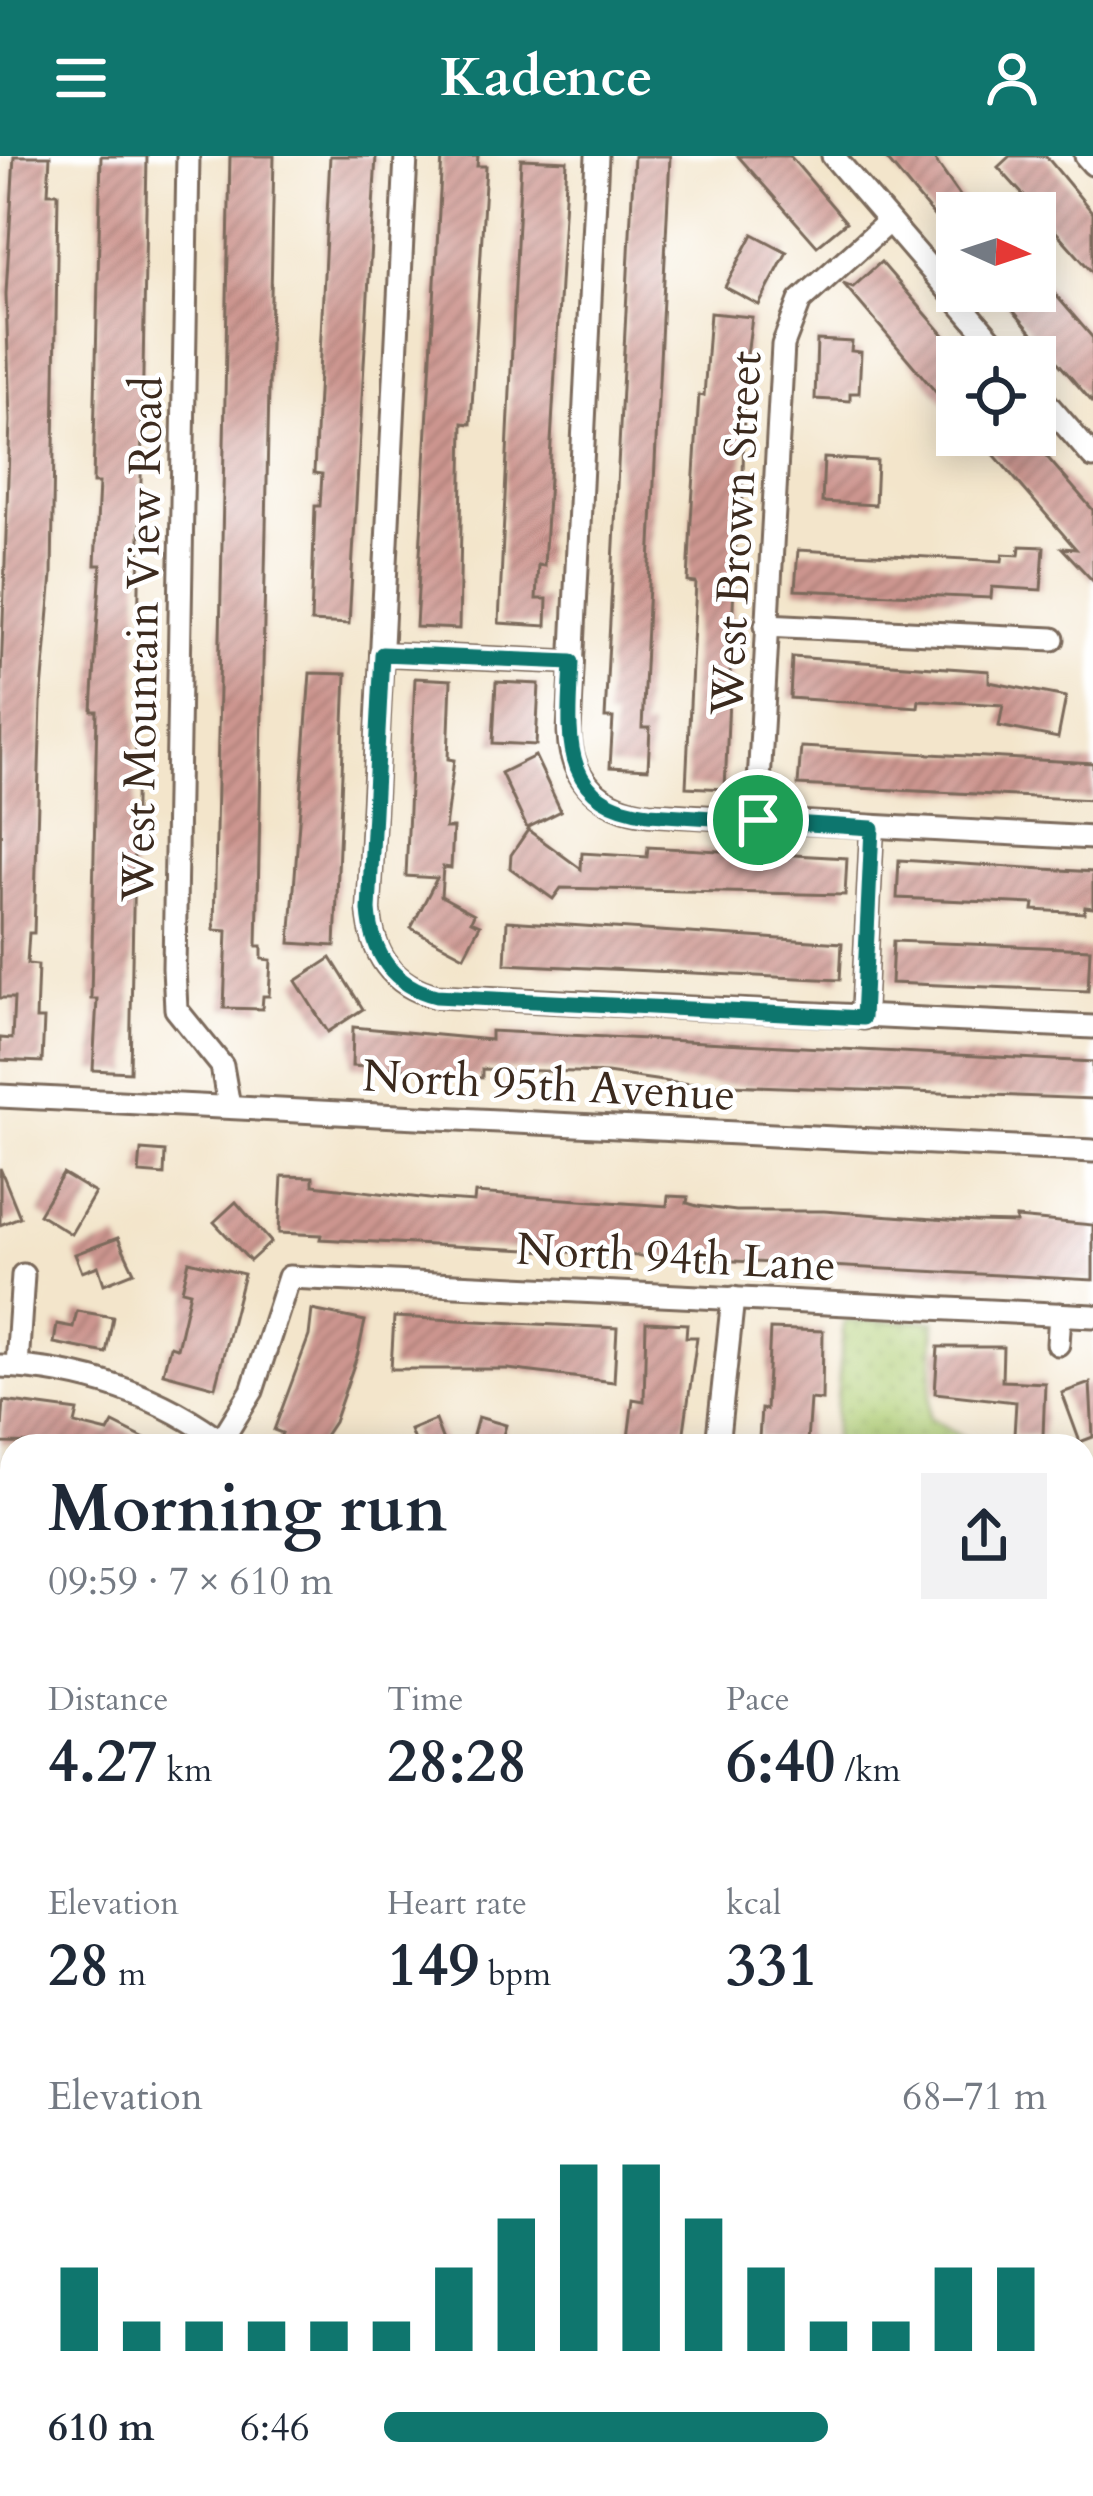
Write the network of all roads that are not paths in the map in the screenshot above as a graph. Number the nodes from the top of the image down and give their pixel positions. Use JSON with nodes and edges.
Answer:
{"nodes":[{"id":1,"x":188,"y":156,"type":"edge"},
{"id":2,"x":406,"y":156,"type":"edge"},
{"id":3,"x":597,"y":156,"type":"edge"},
{"id":4,"x":833,"y":156,"type":"edge"},
{"id":5,"x":1086,"y":156,"type":"edge"},
{"id":6,"x":1093,"y":164,"type":"edge"},
{"id":7,"x":888,"y":222,"type":"junction"},
{"id":8,"x":988,"y":336,"type":"edge"},
{"id":9,"x":1056,"y":415,"type":"edge"},
{"id":10,"x":1093,"y":457,"type":"edge"},
{"id":11,"x":766,"y":625,"type":"junction"},
{"id":12,"x":1052,"y":639,"type":"dead end"},
{"id":13,"x":382,"y":654,"type":"junction"},
{"id":14,"x":572,"y":662,"type":"junction"},
{"id":15,"x":758,"y":820,"type":"junction"},
{"id":16,"x":872,"y":828,"type":"junction"},
{"id":17,"x":1093,"y":838,"type":"edge"},
{"id":18,"x":863,"y":1018,"type":"junction"},
{"id":19,"x":1093,"y":1027,"type":"edge"},
{"id":20,"x":0,"y":1096,"type":"edge"},
{"id":21,"x":229,"y":1106,"type":"junction"},
{"id":22,"x":1093,"y":1151,"type":"edge"},
{"id":23,"x":23,"y":1275,"type":"dead end"},
{"id":24,"x":733,"y":1298,"type":"junction"},
{"id":25,"x":1060,"y":1314,"type":"junction"},
{"id":26,"x":1093,"y":1316,"type":"edge"},
{"id":27,"x":1058,"y":1344,"type":"dead end"},
{"id":28,"x":9,"y":1366,"type":"edge"},
{"id":29,"x":212,"y":1434,"type":"edge"},
{"id":30,"x":229,"y":1434,"type":"edge"},
{"id":31,"x":718,"y":1434,"type":"edge"}],
"edges":[{"from":1,"to":21,"type":"street","name":"West Mountain View Road"},
{"from":2,"to":13,"type":"street"},
{"from":3,"to":14,"type":"street"},
{"from":4,"to":7,"type":"street"},
{"from":5,"to":6,"type":"street"},
{"from":7,"to":8,"type":"street"},
{"from":7,"to":11,"type":"street","name":"West Brown Street"},
{"from":9,"to":10,"type":"street"},
{"from":11,"to":12,"type":"street"},
{"from":11,"to":15,"type":"street","name":"West Brown Street"},
{"from":13,"to":14,"type":"street"},
{"from":13,"to":18,"type":"street"},
{"from":14,"to":15,"type":"street"},
{"from":15,"to":16,"type":"street"},
{"from":16,"to":17,"type":"street"},
{"from":16,"to":18,"type":"street"},
{"from":18,"to":19,"type":"street"},
{"from":20,"to":21,"type":"street","name":"North 95th Avenue"},
{"from":21,"to":22,"type":"street","name":"North 95th Avenue"},
{"from":23,"to":28,"type":"street"},
{"from":24,"to":25,"type":"street","name":"North 94th Lane"},
{"from":24,"to":30,"type":"street","name":"North 94th Lane"},
{"from":24,"to":31,"type":"street"},
{"from":25,"to":26,"type":"street","name":"North 94th Lane"},
{"from":25,"to":27,"type":"street"},
{"from":28,"to":29,"type":"street"}]}
